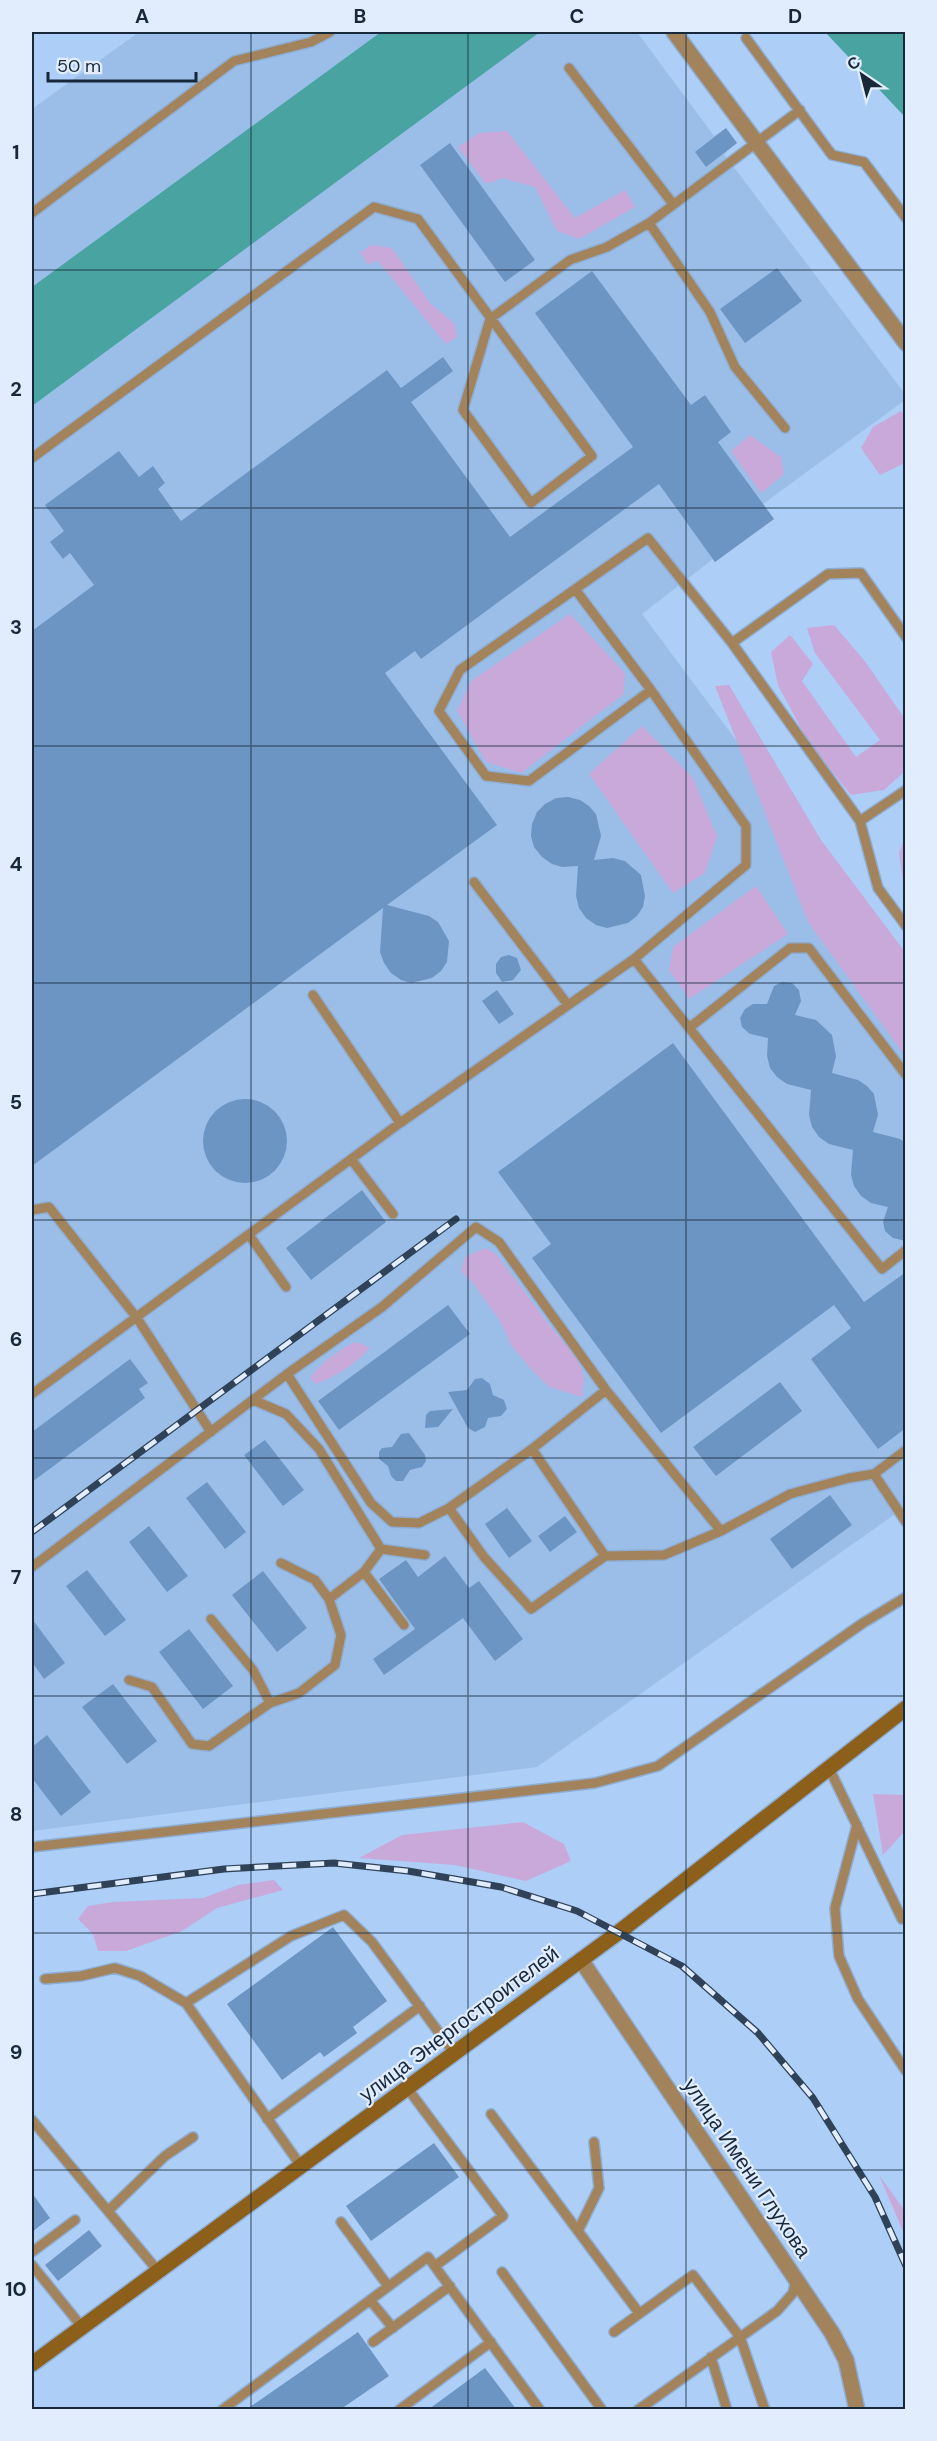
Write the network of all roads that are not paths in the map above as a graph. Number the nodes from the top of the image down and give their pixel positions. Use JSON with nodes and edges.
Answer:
{"nodes":[{"id":1,"x":330,"y":32,"type":"edge"},
{"id":2,"x":674,"y":32,"type":"edge"},
{"id":3,"x":747,"y":38,"type":"dead end"},
{"id":4,"x":569,"y":68,"type":"dead end"},
{"id":5,"x":800,"y":110,"type":"junction"},
{"id":6,"x":758,"y":142,"type":"junction"},
{"id":7,"x":673,"y":204,"type":"junction"},
{"id":8,"x":32,"y":213,"type":"edge"},
{"id":9,"x":906,"y":218,"type":"edge"},
{"id":10,"x":649,"y":223,"type":"junction"},
{"id":11,"x":490,"y":320,"type":"junction"},
{"id":12,"x":906,"y":343,"type":"edge"},
{"id":13,"x":785,"y":428,"type":"dead end"},
{"id":14,"x":32,"y":458,"type":"edge"},
{"id":15,"x":575,"y":589,"type":"junction"},
{"id":16,"x":906,"y":637,"type":"edge"},
{"id":17,"x":732,"y":643,"type":"junction"},
{"id":18,"x":651,"y":690,"type":"junction"},
{"id":19,"x":906,"y":790,"type":"edge"},
{"id":20,"x":860,"y":821,"type":"junction"},
{"id":21,"x":474,"y":882,"type":"dead end"},
{"id":22,"x":906,"y":926,"type":"edge"},
{"id":23,"x":634,"y":959,"type":"junction"},
{"id":24,"x":313,"y":995,"type":"dead end"},
{"id":25,"x":568,"y":1005,"type":"junction"},
{"id":26,"x":689,"y":1028,"type":"junction"},
{"id":27,"x":906,"y":1075,"type":"edge"},
{"id":28,"x":400,"y":1123,"type":"junction"},
{"id":29,"x":351,"y":1159,"type":"junction"},
{"id":30,"x":32,"y":1210,"type":"edge"},
{"id":31,"x":393,"y":1214,"type":"dead end"},
{"id":32,"x":249,"y":1235,"type":"junction"},
{"id":33,"x":906,"y":1250,"type":"edge"},
{"id":34,"x":286,"y":1287,"type":"dead end"},
{"id":35,"x":137,"y":1318,"type":"junction"},
{"id":36,"x":287,"y":1374,"type":"junction"},
{"id":37,"x":606,"y":1390,"type":"junction"},
{"id":38,"x":32,"y":1394,"type":"edge"},
{"id":39,"x":253,"y":1400,"type":"junction"},
{"id":40,"x":212,"y":1432,"type":"junction"},
{"id":41,"x":532,"y":1449,"type":"junction"},
{"id":42,"x":906,"y":1450,"type":"edge"},
{"id":43,"x":874,"y":1474,"type":"junction"},
{"id":44,"x":449,"y":1508,"type":"junction"},
{"id":45,"x":906,"y":1521,"type":"edge"},
{"id":46,"x":722,"y":1532,"type":"junction"},
{"id":47,"x":381,"y":1549,"type":"junction"},
{"id":48,"x":425,"y":1555,"type":"dead end"},
{"id":49,"x":605,"y":1556,"type":"junction"},
{"id":50,"x":281,"y":1563,"type":"dead end"},
{"id":51,"x":32,"y":1567,"type":"edge"},
{"id":52,"x":364,"y":1572,"type":"junction"},
{"id":53,"x":906,"y":1596,"type":"edge"},
{"id":54,"x":329,"y":1599,"type":"junction"},
{"id":55,"x":211,"y":1619,"type":"dead end"},
{"id":56,"x":404,"y":1625,"type":"dead end"},
{"id":57,"x":129,"y":1680,"type":"dead end"},
{"id":58,"x":270,"y":1703,"type":"junction"},
{"id":59,"x":906,"y":1708,"type":"edge"},
{"id":60,"x":829,"y":1768,"type":"junction"},
{"id":61,"x":856,"y":1825,"type":"junction"},
{"id":62,"x":32,"y":1847,"type":"edge"},
{"id":63,"x":906,"y":1917,"type":"edge"},
{"id":64,"x":581,"y":1960,"type":"junction"},
{"id":65,"x":45,"y":1979,"type":"dead end"},
{"id":66,"x":186,"y":2003,"type":"junction"},
{"id":67,"x":420,"y":2006,"type":"junction"},
{"id":68,"x":454,"y":2053,"type":"junction"},
{"id":69,"x":906,"y":2071,"type":"edge"},
{"id":70,"x":408,"y":2089,"type":"junction"},
{"id":71,"x":491,"y":2114,"type":"dead end"},
{"id":72,"x":267,"y":2119,"type":"junction"},
{"id":73,"x":32,"y":2120,"type":"edge"},
{"id":74,"x":193,"y":2137,"type":"dead end"},
{"id":75,"x":594,"y":2142,"type":"dead end"},
{"id":76,"x":301,"y":2166,"type":"junction"},
{"id":77,"x":108,"y":2211,"type":"junction"},
{"id":78,"x":75,"y":2220,"type":"dead end"},
{"id":79,"x":341,"y":2222,"type":"dead end"},
{"id":80,"x":578,"y":2231,"type":"junction"},
{"id":81,"x":32,"y":2252,"type":"edge"},
{"id":82,"x":32,"y":2265,"type":"edge"},
{"id":83,"x":435,"y":2266,"type":"junction"},
{"id":84,"x":158,"y":2271,"type":"junction"},
{"id":85,"x":502,"y":2272,"type":"dead end"},
{"id":86,"x":796,"y":2278,"type":"junction"},
{"id":87,"x":388,"y":2286,"type":"junction"},
{"id":88,"x":450,"y":2286,"type":"junction"},
{"id":89,"x":370,"y":2300,"type":"junction"},
{"id":90,"x":639,"y":2313,"type":"junction"},
{"id":91,"x":82,"y":2327,"type":"junction"},
{"id":92,"x":393,"y":2328,"type":"junction"},
{"id":93,"x":614,"y":2332,"type":"dead end"},
{"id":94,"x":740,"y":2337,"type":"junction"},
{"id":95,"x":374,"y":2342,"type":"dead end"},
{"id":96,"x":491,"y":2342,"type":"junction"},
{"id":97,"x":711,"y":2357,"type":"junction"},
{"id":98,"x":32,"y":2364,"type":"edge"},
{"id":99,"x":222,"y":2409,"type":"edge"},
{"id":100,"x":399,"y":2409,"type":"edge"},
{"id":101,"x":540,"y":2409,"type":"edge"},
{"id":102,"x":602,"y":2409,"type":"edge"},
{"id":103,"x":638,"y":2409,"type":"edge"},
{"id":104,"x":727,"y":2409,"type":"edge"},
{"id":105,"x":765,"y":2409,"type":"edge"},
{"id":106,"x":856,"y":2409,"type":"edge"}],
"edges":[{"from":1,"to":8,"type":"lane"},
{"from":2,"to":6,"type":"street"},
{"from":3,"to":5,"type":"lane"},
{"from":4,"to":7,"type":"lane"},
{"from":5,"to":6,"type":"lane"},
{"from":5,"to":9,"type":"lane"},
{"from":6,"to":7,"type":"lane"},
{"from":6,"to":12,"type":"street"},
{"from":7,"to":10,"type":"lane"},
{"from":10,"to":11,"type":"lane"},
{"from":10,"to":13,"type":"lane"},
{"from":11,"to":11,"type":"lane"},
{"from":11,"to":14,"type":"lane"},
{"from":15,"to":17,"type":"lane"},
{"from":15,"to":18,"type":"lane"},
{"from":15,"to":18,"type":"lane"},
{"from":16,"to":17,"type":"lane"},
{"from":17,"to":20,"type":"lane"},
{"from":18,"to":23,"type":"lane"},
{"from":19,"to":20,"type":"lane"},
{"from":20,"to":22,"type":"lane"},
{"from":21,"to":25,"type":"lane"},
{"from":23,"to":25,"type":"lane"},
{"from":23,"to":26,"type":"lane"},
{"from":24,"to":28,"type":"lane"},
{"from":25,"to":28,"type":"lane"},
{"from":26,"to":27,"type":"lane"},
{"from":26,"to":33,"type":"lane"},
{"from":28,"to":29,"type":"lane"},
{"from":29,"to":31,"type":"lane"},
{"from":29,"to":32,"type":"lane"},
{"from":30,"to":35,"type":"lane"},
{"from":32,"to":34,"type":"lane"},
{"from":32,"to":35,"type":"lane"},
{"from":35,"to":38,"type":"lane"},
{"from":35,"to":40,"type":"lane"},
{"from":36,"to":37,"type":"lane"},
{"from":36,"to":39,"type":"lane"},
{"from":36,"to":44,"type":"lane"},
{"from":37,"to":41,"type":"lane"},
{"from":37,"to":46,"type":"lane"},
{"from":39,"to":40,"type":"lane"},
{"from":39,"to":47,"type":"lane"},
{"from":40,"to":51,"type":"lane"},
{"from":41,"to":44,"type":"lane"},
{"from":41,"to":49,"type":"lane"},
{"from":42,"to":43,"type":"lane"},
{"from":43,"to":45,"type":"lane"},
{"from":43,"to":46,"type":"lane"},
{"from":44,"to":49,"type":"lane"},
{"from":46,"to":49,"type":"lane"},
{"from":47,"to":48,"type":"lane"},
{"from":47,"to":52,"type":"lane"},
{"from":50,"to":54,"type":"lane"},
{"from":52,"to":54,"type":"lane"},
{"from":52,"to":56,"type":"lane"},
{"from":53,"to":62,"type":"lane"},
{"from":54,"to":58,"type":"lane"},
{"from":55,"to":58,"type":"lane"},
{"from":57,"to":58,"type":"lane"},
{"from":59,"to":60,"type":"main road","name":"улица Энергостроителей"},
{"from":60,"to":61,"type":"lane"},
{"from":60,"to":64,"type":"main road","name":"улица Энергостроителей"},
{"from":61,"to":63,"type":"lane"},
{"from":61,"to":69,"type":"lane"},
{"from":64,"to":68,"type":"main road","name":"улица Энергостроителей"},
{"from":64,"to":86,"type":"street","name":"улица Имени Глухова"},
{"from":65,"to":66,"type":"lane"},
{"from":66,"to":67,"type":"lane"},
{"from":66,"to":72,"type":"lane"},
{"from":67,"to":68,"type":"lane"},
{"from":67,"to":72,"type":"lane"},
{"from":68,"to":70,"type":"main road","name":"улица Энергостроителей"},
{"from":70,"to":76,"type":"main road","name":"улица Энергостроителей"},
{"from":70,"to":83,"type":"lane"},
{"from":71,"to":80,"type":"lane"},
{"from":72,"to":76,"type":"lane"},
{"from":73,"to":77,"type":"lane"},
{"from":74,"to":77,"type":"lane"},
{"from":75,"to":80,"type":"lane"},
{"from":76,"to":84,"type":"main road","name":"улица Энергостроителей"},
{"from":77,"to":84,"type":"lane"},
{"from":78,"to":81,"type":"lane"},
{"from":79,"to":87,"type":"lane"},
{"from":80,"to":90,"type":"lane"},
{"from":82,"to":91,"type":"lane"},
{"from":83,"to":87,"type":"lane"},
{"from":83,"to":88,"type":"lane"},
{"from":84,"to":91,"type":"main road","name":"улица Энергостроителей"},
{"from":85,"to":102,"type":"lane"},
{"from":86,"to":94,"type":"lane"},
{"from":86,"to":106,"type":"street","name":"улица Имени Глухова"},
{"from":87,"to":89,"type":"lane"},
{"from":88,"to":92,"type":"lane"},
{"from":88,"to":96,"type":"lane"},
{"from":89,"to":92,"type":"lane"},
{"from":89,"to":99,"type":"lane"},
{"from":90,"to":93,"type":"lane"},
{"from":90,"to":94,"type":"lane"},
{"from":91,"to":98,"type":"main road","name":"улица Энергостроителей"},
{"from":92,"to":95,"type":"lane"},
{"from":94,"to":97,"type":"lane"},
{"from":94,"to":105,"type":"lane"},
{"from":96,"to":100,"type":"lane"},
{"from":96,"to":101,"type":"lane"},
{"from":97,"to":103,"type":"lane"},
{"from":97,"to":104,"type":"lane"}]}
